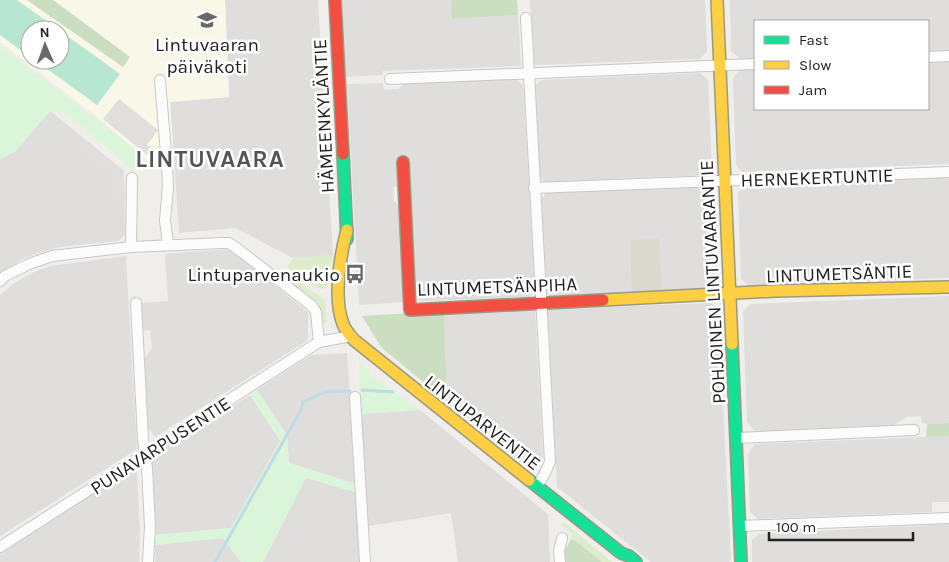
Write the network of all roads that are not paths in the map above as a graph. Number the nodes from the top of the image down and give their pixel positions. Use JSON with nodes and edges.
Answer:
{"nodes":[{"id":1,"x":335,"y":0,"type":"edge"},
{"id":2,"x":717,"y":0,"type":"edge"},
{"id":3,"x":526,"y":18,"type":"dead end"},
{"id":4,"x":949,"y":56,"type":"edge"},
{"id":5,"x":929,"y":57,"type":"edge"},
{"id":6,"x":754,"y":64,"type":"edge"},
{"id":7,"x":720,"y":66,"type":"junction"},
{"id":8,"x":528,"y":74,"type":"junction"},
{"id":9,"x":390,"y":79,"type":"dead end"},
{"id":10,"x":160,"y":80,"type":"dead end"},
{"id":11,"x":403,"y":162,"type":"dead end"},
{"id":12,"x":949,"y":172,"type":"edge"},
{"id":13,"x":132,"y":178,"type":"dead end"},
{"id":14,"x":724,"y":181,"type":"junction"},
{"id":15,"x":534,"y":188,"type":"junction"},
{"id":16,"x":168,"y":245,"type":"junction"},
{"id":17,"x":132,"y":247,"type":"junction"},
{"id":18,"x":0,"y":281,"type":"edge"},
{"id":19,"x":949,"y":287,"type":"edge"},
{"id":20,"x":730,"y":294,"type":"junction"},
{"id":21,"x":136,"y":303,"type":"dead end"},
{"id":22,"x":542,"y":303,"type":"junction"},
{"id":23,"x":351,"y":336,"type":"junction"},
{"id":24,"x":319,"y":342,"type":"junction"},
{"id":25,"x":355,"y":397,"type":"dead end"},
{"id":26,"x":914,"y":430,"type":"dead end"},
{"id":27,"x":737,"y":438,"type":"junction"},
{"id":28,"x":144,"y":455,"type":"junction"},
{"id":29,"x":536,"y":486,"type":"junction"},
{"id":30,"x":948,"y":518,"type":"edge"},
{"id":31,"x":740,"y":526,"type":"junction"},
{"id":32,"x":562,"y":538,"type":"dead end"},
{"id":33,"x":0,"y":547,"type":"edge"},
{"id":34,"x":622,"y":558,"type":"edge"},
{"id":35,"x":148,"y":562,"type":"edge"},
{"id":36,"x":365,"y":562,"type":"edge"},
{"id":37,"x":560,"y":562,"type":"edge"},
{"id":38,"x":636,"y":562,"type":"edge"},
{"id":39,"x":741,"y":562,"type":"edge"}],
"edges":[{"from":1,"to":23,"type":"street","name":"HÄMEENKYLÄNTIE"},
{"from":2,"to":7,"type":"street","name":"POHJOINEN LINTUVAARANTIE"},
{"from":3,"to":8,"type":"street"},
{"from":4,"to":5,"type":"street"},
{"from":6,"to":7,"type":"street"},
{"from":7,"to":8,"type":"street"},
{"from":7,"to":14,"type":"street","name":"POHJOINEN LINTUVAARANTIE"},
{"from":8,"to":9,"type":"street"},
{"from":8,"to":15,"type":"street"},
{"from":10,"to":16,"type":"street"},
{"from":11,"to":22,"type":"street","name":"LINTUMETSÄNPIHA"},
{"from":12,"to":14,"type":"street","name":"HERNEKERTUNTIE"},
{"from":13,"to":17,"type":"street"},
{"from":14,"to":15,"type":"street","name":"HERNEKERTUNTIE"},
{"from":14,"to":20,"type":"street","name":"POHJOINEN LINTUVAARANTIE"},
{"from":15,"to":22,"type":"street"},
{"from":16,"to":17,"type":"street"},
{"from":16,"to":24,"type":"street"},
{"from":17,"to":18,"type":"street"},
{"from":19,"to":20,"type":"street","name":"LINTUMETSÄNTIE"},
{"from":20,"to":22,"type":"street","name":"LINTUMETSÄNPIHA"},
{"from":20,"to":27,"type":"street","name":"POHJOINEN LINTUVAARANTIE"},
{"from":21,"to":28,"type":"street"},
{"from":22,"to":29,"type":"street"},
{"from":23,"to":24,"type":"street"},
{"from":23,"to":29,"type":"street","name":"LINTUPARVENTIE"},
{"from":24,"to":28,"type":"street","name":"PUNAVARPUSENTIE"},
{"from":25,"to":36,"type":"street"},
{"from":26,"to":27,"type":"street"},
{"from":27,"to":31,"type":"street","name":"POHJOINEN LINTUVAARANTIE"},
{"from":28,"to":33,"type":"street","name":"PUNAVARPUSENTIE"},
{"from":28,"to":35,"type":"street"},
{"from":29,"to":34,"type":"street","name":"LINTUPARVENTIE"},
{"from":30,"to":31,"type":"street"},
{"from":31,"to":39,"type":"street","name":"POHJOINEN LINTUVAARANTIE"},
{"from":32,"to":37,"type":"street"},
{"from":34,"to":38,"type":"street","name":"LINTUPARVENTIE"}]}
